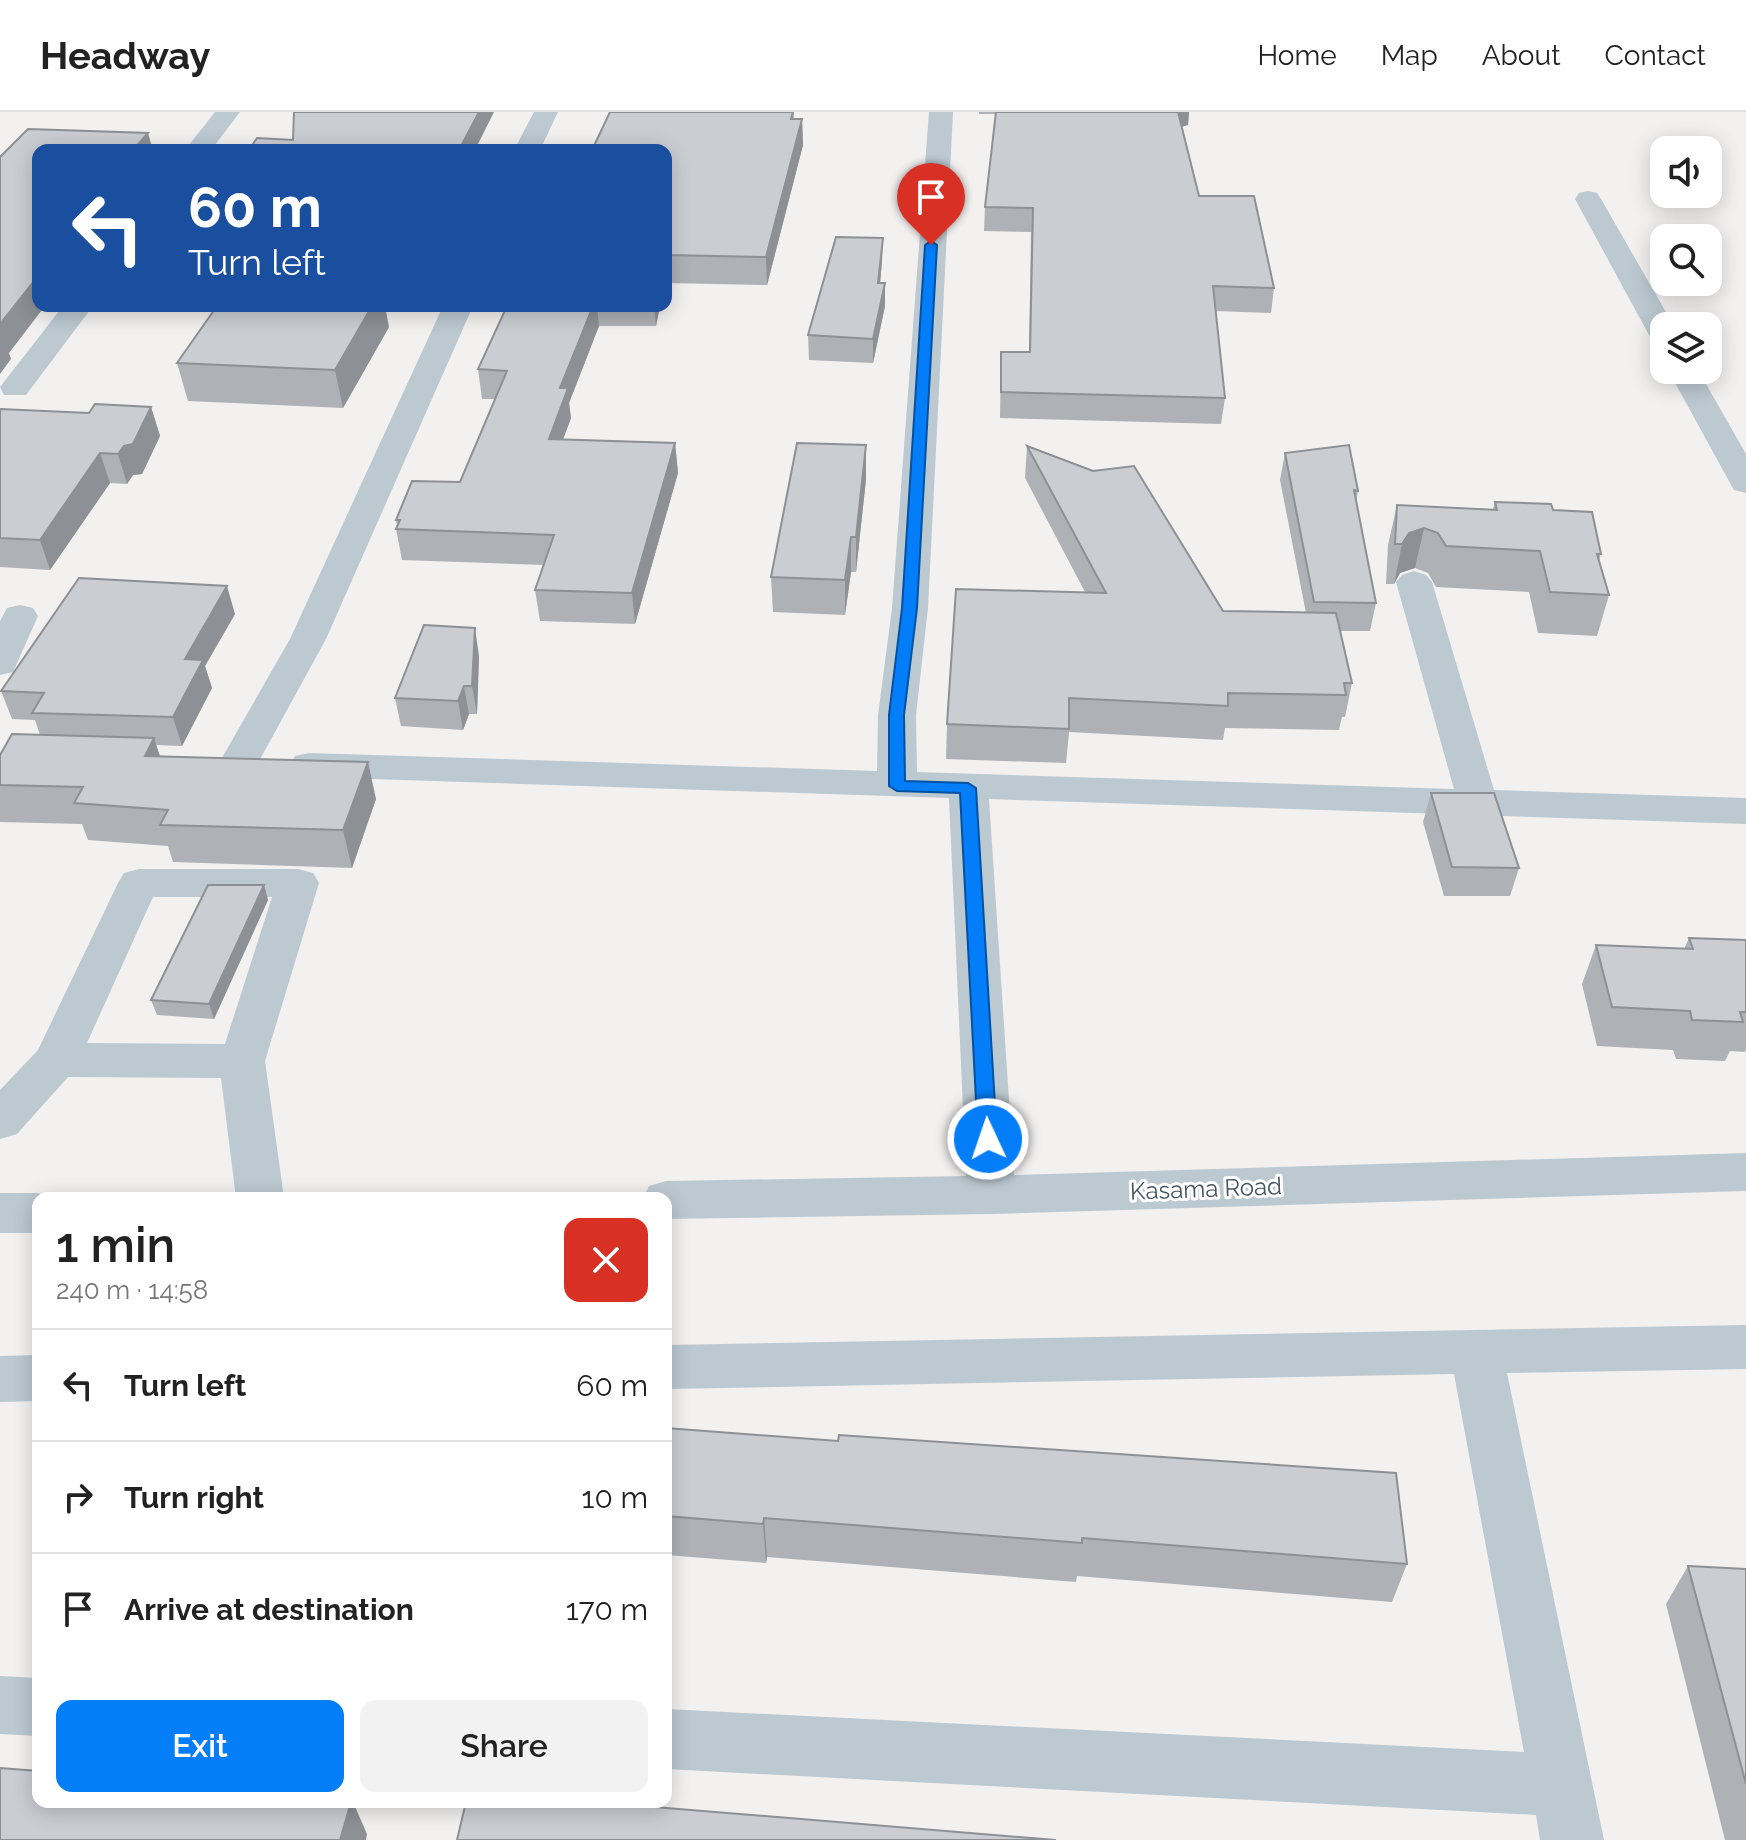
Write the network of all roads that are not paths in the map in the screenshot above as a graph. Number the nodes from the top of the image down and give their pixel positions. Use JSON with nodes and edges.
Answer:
{"nodes":[{"id":1,"x":228,"y":112,"type":"edge"},
{"id":2,"x":546,"y":112,"type":"edge"},
{"id":3,"x":941,"y":112,"type":"edge"},
{"id":4,"x":203,"y":144,"type":"edge"},
{"id":5,"x":530,"y":144,"type":"edge"},
{"id":6,"x":1588,"y":199,"type":"dead end"},
{"id":7,"x":73,"y":312,"type":"edge"},
{"id":8,"x":455,"y":312,"type":"edge"},
{"id":9,"x":1651,"y":312,"type":"edge"},
{"id":10,"x":1691,"y":384,"type":"edge"},
{"id":11,"x":15,"y":388,"type":"dead end"},
{"id":12,"x":1746,"y":483,"type":"edge"},
{"id":13,"x":1414,"y":582,"type":"dead end"},
{"id":14,"x":20,"y":616,"type":"dead end"},
{"id":15,"x":0,"y":664,"type":"edge"},
{"id":16,"x":897,"y":786,"type":"junction"},
{"id":17,"x":968,"y":788,"type":"junction"},
{"id":18,"x":1478,"y":803,"type":"junction"},
{"id":19,"x":1746,"y":811,"type":"edge"},
{"id":20,"x":56,"y":1060,"type":"junction"},
{"id":21,"x":242,"y":1061,"type":"junction"},
{"id":22,"x":0,"y":1121,"type":"edge"},
{"id":23,"x":1746,"y":1172,"type":"edge"},
{"id":24,"x":259,"y":1192,"type":"edge"},
{"id":25,"x":991,"y":1195,"type":"junction"},
{"id":26,"x":672,"y":1200,"type":"edge"},
{"id":27,"x":0,"y":1213,"type":"edge"},
{"id":28,"x":32,"y":1213,"type":"edge"},
{"id":29,"x":1746,"y":1347,"type":"edge"},
{"id":30,"x":1476,"y":1352,"type":"junction"},
{"id":31,"x":672,"y":1367,"type":"edge"},
{"id":32,"x":32,"y":1378,"type":"edge"},
{"id":33,"x":0,"y":1379,"type":"edge"},
{"id":34,"x":0,"y":1705,"type":"edge"},
{"id":35,"x":32,"y":1707,"type":"edge"},
{"id":36,"x":672,"y":1739,"type":"edge"},
{"id":37,"x":1566,"y":1812,"type":"edge"}],
"edges":[{"from":1,"to":4,"type":"street"},
{"from":2,"to":5,"type":"street"},
{"from":3,"to":16,"type":"street"},
{"from":6,"to":9,"type":"street"},
{"from":7,"to":11,"type":"street"},
{"from":8,"to":16,"type":"street"},
{"from":10,"to":12,"type":"street"},
{"from":13,"to":18,"type":"street"},
{"from":14,"to":15,"type":"street"},
{"from":16,"to":17,"type":"street"},
{"from":17,"to":18,"type":"street"},
{"from":17,"to":25,"type":"street"},
{"from":18,"to":19,"type":"street"},
{"from":20,"to":21,"type":"street"},
{"from":20,"to":21,"type":"street"},
{"from":20,"to":22,"type":"street"},
{"from":21,"to":24,"type":"street"},
{"from":23,"to":25,"type":"street","name":"Kasama Road"},
{"from":25,"to":26,"type":"street","name":"Kasama Road"},
{"from":27,"to":28,"type":"street"},
{"from":29,"to":30,"type":"street"},
{"from":30,"to":31,"type":"street"},
{"from":30,"to":37,"type":"street"},
{"from":32,"to":33,"type":"street"},
{"from":34,"to":35,"type":"street"},
{"from":36,"to":37,"type":"street"}]}
